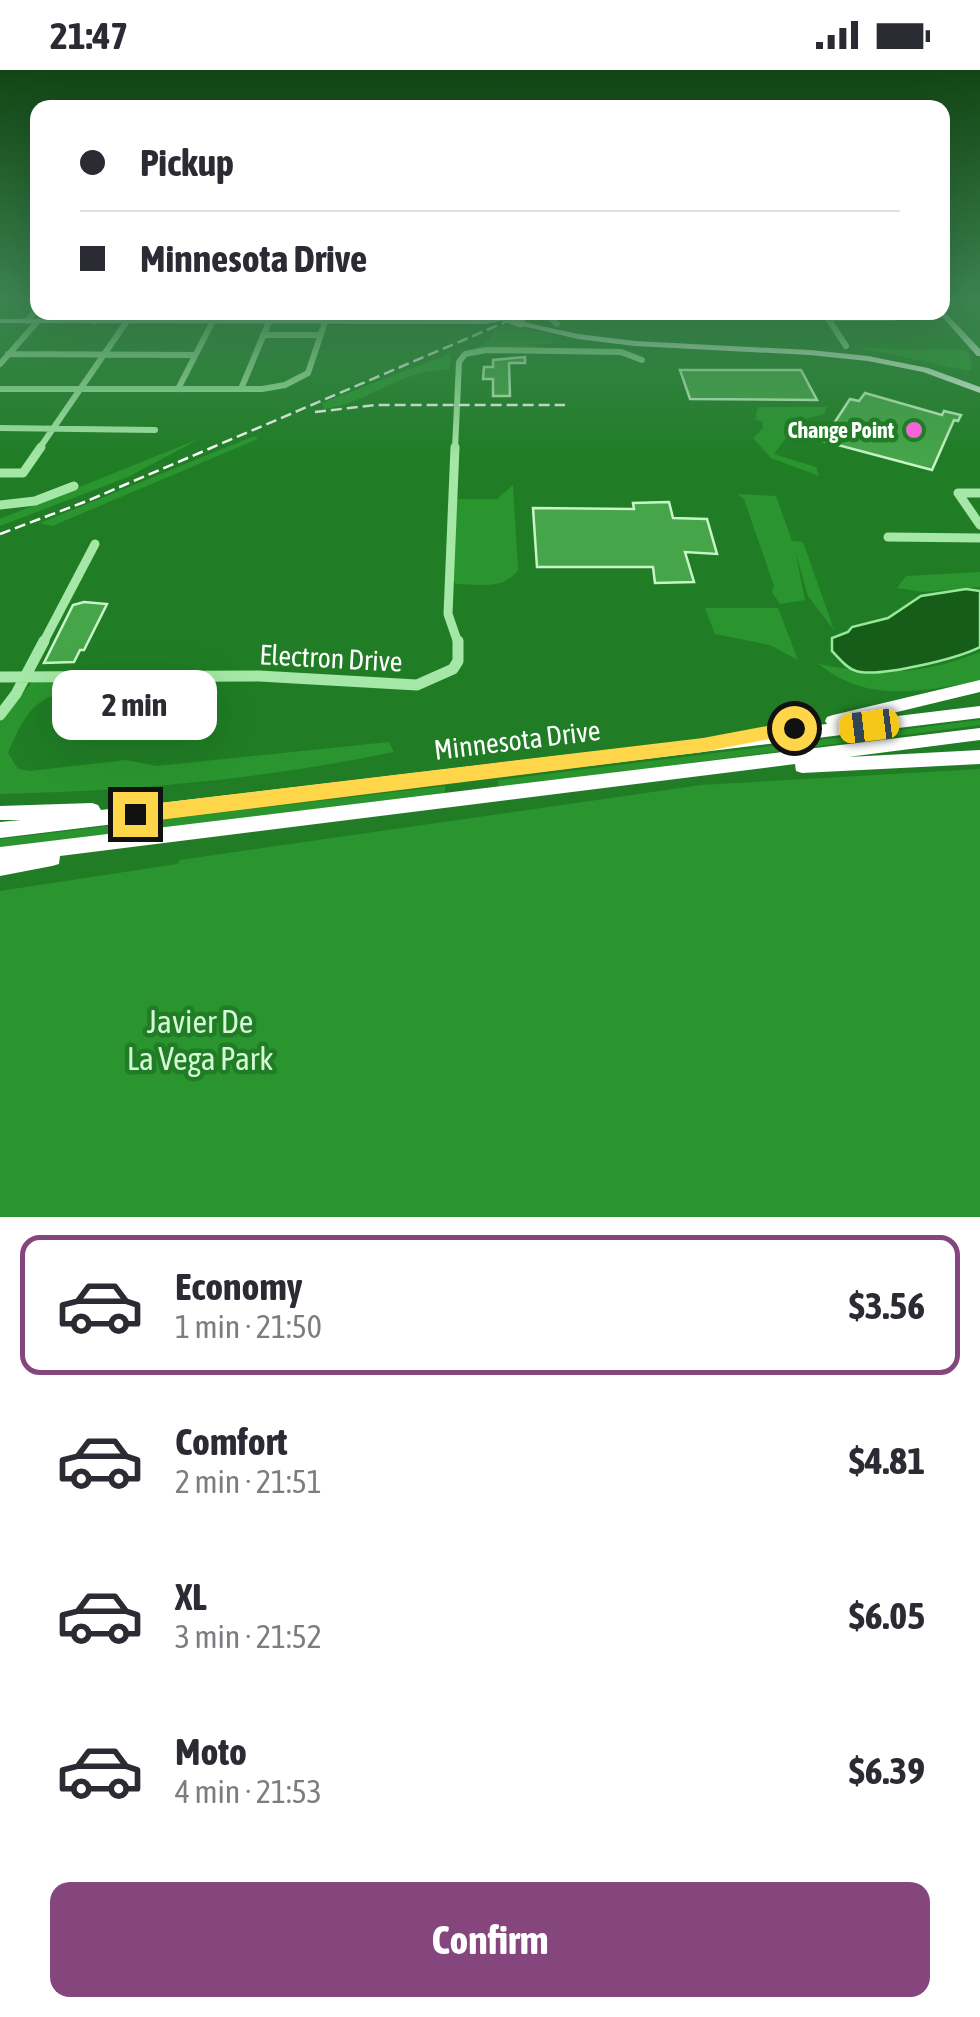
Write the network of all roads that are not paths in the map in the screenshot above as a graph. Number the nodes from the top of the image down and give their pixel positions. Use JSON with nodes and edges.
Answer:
{"nodes":[{"id":1,"x":10,"y":352,"type":"edge"},
{"id":2,"x":105,"y":352,"type":"edge"},
{"id":3,"x":197,"y":352,"type":"edge"},
{"id":4,"x":256,"y":352,"type":"edge"},
{"id":5,"x":315,"y":352,"type":"edge"},
{"id":6,"x":513,"y":352,"type":"edge"},
{"id":7,"x":606,"y":352,"type":"edge"},
{"id":8,"x":837,"y":352,"type":"edge"},
{"id":9,"x":468,"y":353,"type":"joint"},
{"id":10,"x":8,"y":354,"type":"junction"},
{"id":11,"x":103,"y":355,"type":"junction"},
{"id":12,"x":195,"y":355,"type":"junction"},
{"id":13,"x":642,"y":360,"type":"dead end"},
{"id":14,"x":0,"y":364,"type":"edge"},
{"id":15,"x":976,"y":384,"type":"edge"},
{"id":16,"x":0,"y":389,"type":"edge"},
{"id":17,"x":178,"y":389,"type":"junction"},
{"id":18,"x":240,"y":389,"type":"junction"},
{"id":19,"x":80,"y":390,"type":"junction"},
{"id":20,"x":0,"y":428,"type":"edge"},
{"id":21,"x":53,"y":428,"type":"junction"},
{"id":22,"x":155,"y":430,"type":"dead end"},
{"id":23,"x":0,"y":474,"type":"edge"},
{"id":24,"x":74,"y":486,"type":"dead end"},
{"id":25,"x":980,"y":493,"type":"edge"},
{"id":26,"x":0,"y":505,"type":"edge"},
{"id":27,"x":980,"y":526,"type":"edge"},
{"id":28,"x":888,"y":536,"type":"dead end"},
{"id":29,"x":980,"y":538,"type":"edge"},
{"id":30,"x":95,"y":544,"type":"dead end"},
{"id":31,"x":0,"y":677,"type":"edge"},
{"id":32,"x":24,"y":677,"type":"junction"},
{"id":33,"x":980,"y":686,"type":"edge"},
{"id":34,"x":980,"y":712,"type":"edge"},
{"id":35,"x":0,"y":715,"type":"edge"},
{"id":36,"x":980,"y":734,"type":"edge"},
{"id":37,"x":703,"y":745,"type":"junction"},
{"id":38,"x":980,"y":756,"type":"edge"},
{"id":39,"x":723,"y":767,"type":"junction"},
{"id":40,"x":240,"y":803,"type":"junction"},
{"id":41,"x":0,"y":814,"type":"edge"},
{"id":42,"x":243,"y":826,"type":"junction"},
{"id":43,"x":0,"y":830,"type":"edge"},
{"id":44,"x":0,"y":855,"type":"edge"},
{"id":45,"x":0,"y":868,"type":"edge"}],
"edges":[{"from":1,"to":10,"type":"street"},
{"from":2,"to":11,"type":"street"},
{"from":3,"to":12,"type":"street"},
{"from":4,"to":18,"type":"street"},
{"from":5,"to":18,"type":"street"},
{"from":6,"to":9,"type":"street"},
{"from":7,"to":13,"type":"street"},
{"from":8,"to":15,"type":"main road"},
{"from":9,"to":32,"type":"street","name":"Electron Drive"},
{"from":10,"to":11,"type":"street"},
{"from":10,"to":14,"type":"street"},
{"from":11,"to":12,"type":"street"},
{"from":11,"to":19,"type":"street"},
{"from":12,"to":17,"type":"street"},
{"from":16,"to":19,"type":"street"},
{"from":17,"to":18,"type":"street"},
{"from":17,"to":19,"type":"street"},
{"from":19,"to":21,"type":"street"},
{"from":20,"to":21,"type":"street"},
{"from":21,"to":22,"type":"street"},
{"from":21,"to":23,"type":"street"},
{"from":24,"to":26,"type":"street"},
{"from":25,"to":27,"type":"street"},
{"from":28,"to":29,"type":"street"},
{"from":30,"to":32,"type":"street"},
{"from":31,"to":32,"type":"street","name":"Electron Drive"},
{"from":32,"to":35,"type":"street"},
{"from":33,"to":37,"type":"highway"},
{"from":34,"to":37,"type":"highway","name":"Minnesota Drive"},
{"from":36,"to":39,"type":"highway","name":"Minnesota Drive"},
{"from":37,"to":40,"type":"highway","name":"Minnesota Drive"},
{"from":38,"to":39,"type":"highway"},
{"from":39,"to":42,"type":"highway","name":"Minnesota Drive"},
{"from":40,"to":41,"type":"highway"},
{"from":40,"to":43,"type":"highway","name":"Minnesota Drive"},
{"from":42,"to":44,"type":"highway","name":"Minnesota Drive"},
{"from":42,"to":45,"type":"highway"}]}
